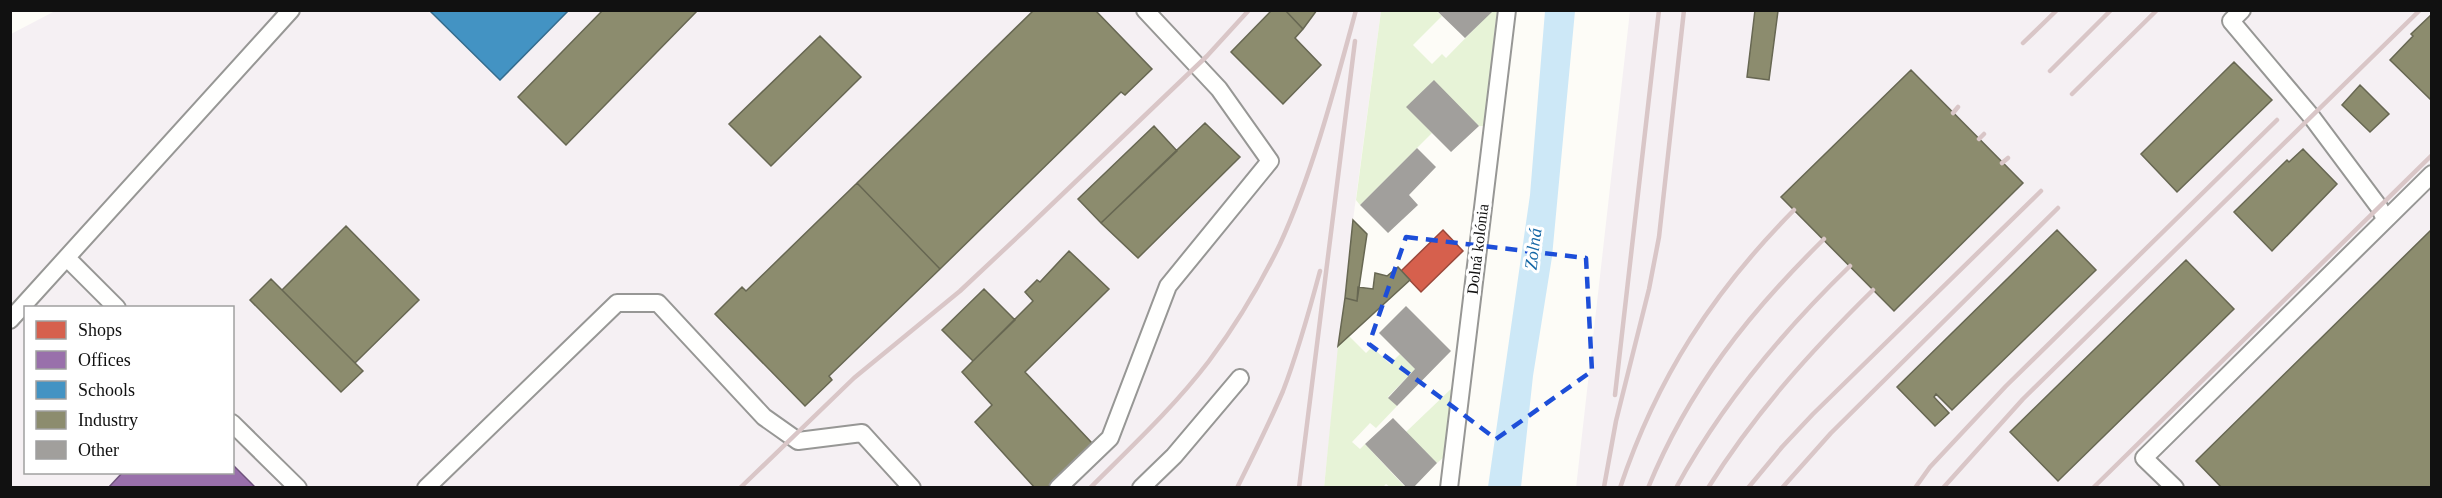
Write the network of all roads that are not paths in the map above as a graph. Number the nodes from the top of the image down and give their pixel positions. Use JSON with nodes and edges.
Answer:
{"nodes":[{"id":1,"x":291,"y":10,"type":"edge"},
{"id":2,"x":1145,"y":10,"type":"edge"},
{"id":3,"x":1507,"y":10,"type":"edge"},
{"id":4,"x":2242,"y":10,"type":"edge"},
{"id":5,"x":2432,"y":174,"type":"edge"},
{"id":6,"x":2385,"y":219,"type":"junction"},
{"id":7,"x":67,"y":258,"type":"junction"},
{"id":8,"x":115,"y":306,"type":"edge"},
{"id":9,"x":10,"y":320,"type":"edge"},
{"id":10,"x":1240,"y":378,"type":"dead end"},
{"id":11,"x":234,"y":425,"type":"edge"},
{"id":12,"x":298,"y":488,"type":"edge"},
{"id":13,"x":426,"y":488,"type":"edge"},
{"id":14,"x":912,"y":488,"type":"edge"},
{"id":15,"x":1058,"y":488,"type":"edge"},
{"id":16,"x":1141,"y":488,"type":"edge"},
{"id":17,"x":1449,"y":488,"type":"edge"},
{"id":18,"x":2175,"y":488,"type":"edge"}],
"edges":[{"from":1,"to":7,"type":"lane"},
{"from":2,"to":15,"type":"lane"},
{"from":3,"to":17,"type":"lane","name":"Dolná kolónia"},
{"from":4,"to":6,"type":"lane"},
{"from":5,"to":6,"type":"lane"},
{"from":6,"to":18,"type":"lane"},
{"from":7,"to":8,"type":"lane"},
{"from":7,"to":9,"type":"lane"},
{"from":10,"to":16,"type":"lane"},
{"from":11,"to":12,"type":"lane"},
{"from":13,"to":14,"type":"lane"}]}
